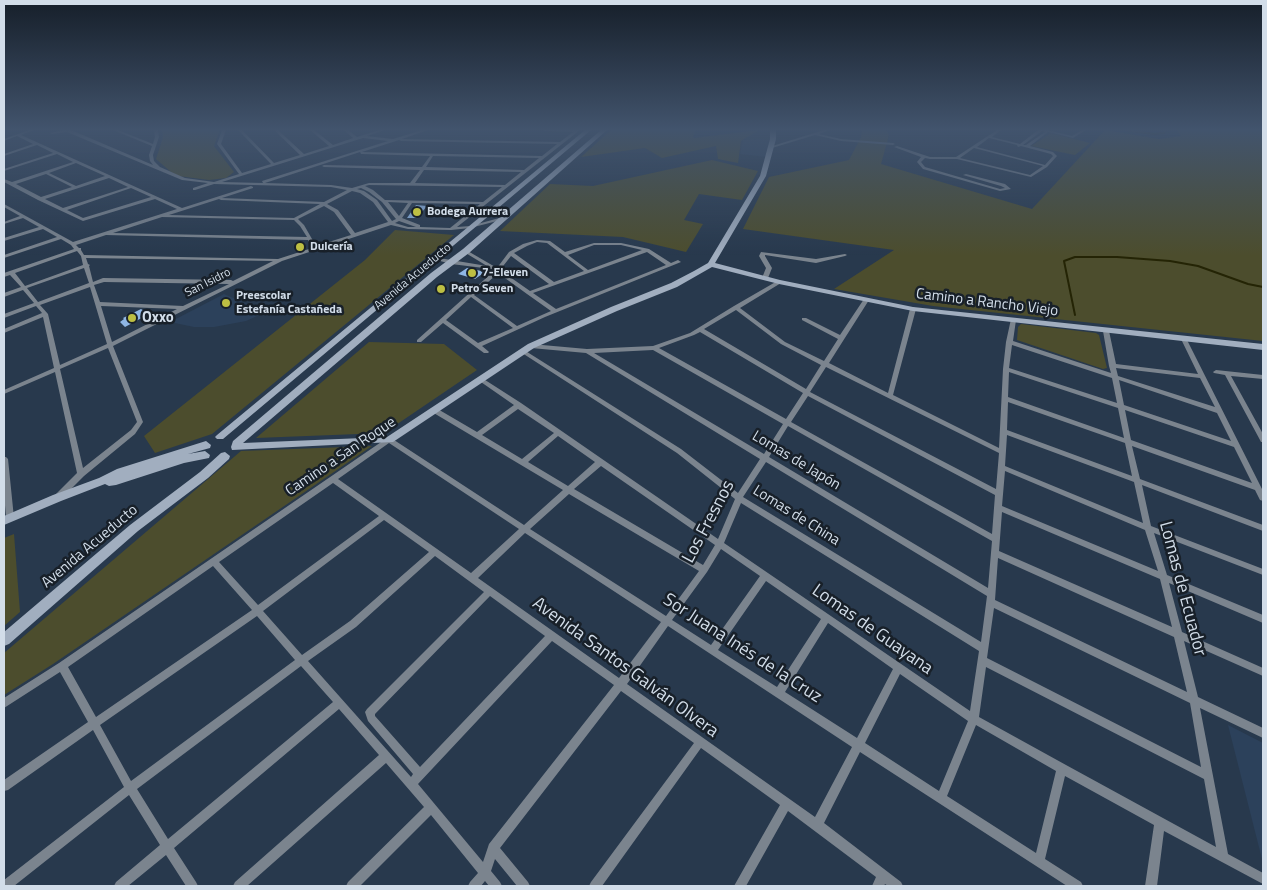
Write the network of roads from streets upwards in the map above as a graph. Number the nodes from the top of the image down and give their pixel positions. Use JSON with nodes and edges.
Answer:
{"nodes":[{"id":1,"x":526,"y":171,"type":"edge"},
{"id":2,"x":45,"y":172,"type":"joint"},
{"id":3,"x":96,"y":172,"type":"edge"},
{"id":4,"x":164,"y":172,"type":"edge"},
{"id":5,"x":239,"y":172,"type":"edge"},
{"id":6,"x":249,"y":172,"type":"edge"},
{"id":7,"x":298,"y":172,"type":"edge"},
{"id":8,"x":421,"y":172,"type":"edge"},
{"id":9,"x":537,"y":172,"type":"edge"},
{"id":10,"x":556,"y":172,"type":"edge"},
{"id":11,"x":764,"y":172,"type":"edge"},
{"id":12,"x":935,"y":172,"type":"edge"},
{"id":13,"x":951,"y":172,"type":"edge"},
{"id":14,"x":1013,"y":172,"type":"edge"},
{"id":15,"x":1038,"y":172,"type":"edge"},
{"id":16,"x":241,"y":174,"type":"junction"},
{"id":17,"x":108,"y":177,"type":"junction"},
{"id":18,"x":226,"y":179,"type":"junction"},
{"id":19,"x":4,"y":180,"type":"edge"},
{"id":20,"x":267,"y":181,"type":"junction"},
{"id":21,"x":214,"y":183,"type":"junction"},
{"id":22,"x":12,"y":184,"type":"junction"},
{"id":23,"x":258,"y":184,"type":"junction"},
{"id":24,"x":412,"y":184,"type":"junction"},
{"id":25,"x":360,"y":186,"type":"junction"},
{"id":26,"x":506,"y":186,"type":"junction"},
{"id":27,"x":75,"y":187,"type":"junction"},
{"id":28,"x":131,"y":187,"type":"junction"},
{"id":29,"x":195,"y":189,"type":"dead end"},
{"id":30,"x":352,"y":189,"type":"junction"},
{"id":31,"x":40,"y":198,"type":"junction"},
{"id":32,"x":154,"y":198,"type":"junction"},
{"id":33,"x":214,"y":198,"type":"junction"},
{"id":34,"x":384,"y":200,"type":"junction"},
{"id":35,"x":411,"y":201,"type":"junction"},
{"id":36,"x":323,"y":203,"type":"junction"},
{"id":37,"x":484,"y":203,"type":"junction"},
{"id":38,"x":4,"y":205,"type":"edge"},
{"id":39,"x":180,"y":209,"type":"junction"},
{"id":40,"x":62,"y":210,"type":"junction"},
{"id":41,"x":24,"y":216,"type":"junction"},
{"id":42,"x":158,"y":216,"type":"junction"},
{"id":43,"x":503,"y":218,"type":"junction"},
{"id":44,"x":295,"y":219,"type":"junction"},
{"id":45,"x":399,"y":219,"type":"junction"},
{"id":46,"x":4,"y":223,"type":"edge"},
{"id":47,"x":391,"y":223,"type":"junction"},
{"id":48,"x":43,"y":227,"type":"junction"},
{"id":49,"x":470,"y":227,"type":"junction"},
{"id":50,"x":450,"y":229,"type":"junction"},
{"id":51,"x":428,"y":230,"type":"junction"},
{"id":52,"x":103,"y":234,"type":"junction"},
{"id":53,"x":353,"y":234,"type":"junction"},
{"id":54,"x":62,"y":237,"type":"junction"},
{"id":55,"x":459,"y":237,"type":"junction"},
{"id":56,"x":310,"y":239,"type":"junction"},
{"id":57,"x":479,"y":239,"type":"junction"},
{"id":58,"x":4,"y":240,"type":"edge"},
{"id":59,"x":73,"y":244,"type":"junction"},
{"id":60,"x":315,"y":248,"type":"junction"},
{"id":61,"x":78,"y":249,"type":"junction"},
{"id":62,"x":647,"y":250,"type":"junction"},
{"id":63,"x":466,"y":251,"type":"junction"},
{"id":64,"x":511,"y":253,"type":"junction"},
{"id":65,"x":565,"y":254,"type":"junction"},
{"id":66,"x":845,"y":255,"type":"dead end"},
{"id":67,"x":83,"y":256,"type":"junction"},
{"id":68,"x":4,"y":257,"type":"edge"},
{"id":69,"x":280,"y":260,"type":"junction"},
{"id":70,"x":432,"y":260,"type":"junction"},
{"id":71,"x":451,"y":262,"type":"junction"},
{"id":72,"x":678,"y":262,"type":"dead end"},
{"id":73,"x":711,"y":264,"type":"junction"},
{"id":74,"x":87,"y":265,"type":"junction"},
{"id":75,"x":670,"y":265,"type":"junction"},
{"id":76,"x":494,"y":269,"type":"junction"},
{"id":77,"x":586,"y":271,"type":"junction"},
{"id":78,"x":11,"y":272,"type":"junction"},
{"id":79,"x":4,"y":275,"type":"edge"},
{"id":80,"x":434,"y":275,"type":"junction"},
{"id":81,"x":765,"y":278,"type":"junction"},
{"id":82,"x":234,"y":282,"type":"junction"},
{"id":83,"x":779,"y":282,"type":"junction"},
{"id":84,"x":92,"y":283,"type":"junction"},
{"id":85,"x":553,"y":284,"type":"junction"},
{"id":86,"x":24,"y":288,"type":"junction"},
{"id":87,"x":529,"y":293,"type":"junction"},
{"id":88,"x":4,"y":295,"type":"edge"},
{"id":89,"x":471,"y":295,"type":"junction"},
{"id":90,"x":866,"y":300,"type":"junction"},
{"id":91,"x":38,"y":303,"type":"junction"},
{"id":92,"x":98,"y":304,"type":"junction"},
{"id":93,"x":184,"y":308,"type":"junction"},
{"id":94,"x":736,"y":308,"type":"junction"},
{"id":95,"x":913,"y":309,"type":"junction"},
{"id":96,"x":554,"y":311,"type":"junction"},
{"id":97,"x":45,"y":314,"type":"junction"},
{"id":98,"x":4,"y":316,"type":"edge"},
{"id":99,"x":444,"y":320,"type":"junction"},
{"id":100,"x":804,"y":320,"type":"dead end"},
{"id":101,"x":1013,"y":320,"type":"junction"},
{"id":102,"x":358,"y":322,"type":"junction"},
{"id":103,"x":375,"y":326,"type":"junction"},
{"id":104,"x":517,"y":328,"type":"junction"},
{"id":105,"x":700,"y":330,"type":"junction"},
{"id":106,"x":4,"y":331,"type":"edge"},
{"id":107,"x":1106,"y":331,"type":"junction"},
{"id":108,"x":841,"y":338,"type":"junction"},
{"id":109,"x":1184,"y":339,"type":"junction"},
{"id":110,"x":419,"y":341,"type":"dead end"},
{"id":111,"x":1008,"y":342,"type":"junction"},
{"id":112,"x":110,"y":345,"type":"junction"},
{"id":113,"x":479,"y":345,"type":"junction"},
{"id":114,"x":532,"y":346,"type":"junction"},
{"id":115,"x":1261,"y":347,"type":"edge"},
{"id":116,"x":654,"y":348,"type":"junction"},
{"id":117,"x":587,"y":350,"type":"junction"},
{"id":118,"x":486,"y":352,"type":"dead end"},
{"id":119,"x":522,"y":352,"type":"junction"},
{"id":120,"x":824,"y":364,"type":"junction"},
{"id":121,"x":1112,"y":366,"type":"junction"},
{"id":122,"x":56,"y":368,"type":"junction"},
{"id":123,"x":1006,"y":369,"type":"junction"},
{"id":124,"x":1216,"y":372,"type":"dead end"},
{"id":125,"x":1227,"y":373,"type":"junction"},
{"id":126,"x":1200,"y":376,"type":"junction"},
{"id":127,"x":1114,"y":377,"type":"junction"},
{"id":128,"x":1263,"y":377,"type":"edge"},
{"id":129,"x":480,"y":379,"type":"junction"},
{"id":130,"x":4,"y":392,"type":"edge"},
{"id":131,"x":806,"y":392,"type":"junction"},
{"id":132,"x":890,"y":396,"type":"junction"},
{"id":133,"x":1004,"y":398,"type":"junction"},
{"id":134,"x":518,"y":405,"type":"junction"},
{"id":135,"x":1120,"y":406,"type":"junction"},
{"id":136,"x":434,"y":410,"type":"junction"},
{"id":137,"x":1219,"y":411,"type":"junction"},
{"id":138,"x":786,"y":424,"type":"junction"},
{"id":139,"x":1004,"y":431,"type":"junction"},
{"id":140,"x":558,"y":432,"type":"junction"},
{"id":141,"x":478,"y":435,"type":"junction"},
{"id":142,"x":220,"y":436,"type":"junction"},
{"id":143,"x":389,"y":440,"type":"junction"},
{"id":144,"x":1263,"y":440,"type":"edge"},
{"id":145,"x":1128,"y":443,"type":"junction"},
{"id":146,"x":237,"y":445,"type":"junction"},
{"id":147,"x":1237,"y":445,"type":"junction"},
{"id":148,"x":206,"y":452,"type":"junction"},
{"id":149,"x":1002,"y":452,"type":"junction"},
{"id":150,"x":224,"y":456,"type":"junction"},
{"id":151,"x":764,"y":458,"type":"junction"},
{"id":152,"x":4,"y":459,"type":"edge"},
{"id":153,"x":523,"y":462,"type":"junction"},
{"id":154,"x":600,"y":462,"type":"junction"},
{"id":155,"x":1001,"y":468,"type":"junction"},
{"id":156,"x":81,"y":474,"type":"junction"},
{"id":157,"x":197,"y":479,"type":"junction"},
{"id":158,"x":333,"y":479,"type":"junction"},
{"id":159,"x":1138,"y":482,"type":"junction"},
{"id":160,"x":1258,"y":488,"type":"junction"},
{"id":161,"x":568,"y":489,"type":"junction"},
{"id":162,"x":999,"y":494,"type":"junction"},
{"id":163,"x":58,"y":498,"type":"junction"},
{"id":164,"x":739,"y":498,"type":"junction"},
{"id":165,"x":1263,"y":498,"type":"edge"},
{"id":166,"x":998,"y":506,"type":"junction"},
{"id":167,"x":384,"y":516,"type":"junction"},
{"id":168,"x":7,"y":520,"type":"edge"},
{"id":169,"x":1148,"y":528,"type":"junction"},
{"id":170,"x":1263,"y":528,"type":"edge"},
{"id":171,"x":524,"y":529,"type":"junction"},
{"id":172,"x":996,"y":540,"type":"junction"},
{"id":173,"x":720,"y":544,"type":"junction"},
{"id":174,"x":435,"y":552,"type":"junction"},
{"id":175,"x":995,"y":553,"type":"junction"},
{"id":176,"x":214,"y":561,"type":"junction"},
{"id":177,"x":704,"y":570,"type":"junction"},
{"id":178,"x":1263,"y":572,"type":"edge"},
{"id":179,"x":765,"y":576,"type":"junction"},
{"id":180,"x":472,"y":578,"type":"junction"},
{"id":181,"x":1164,"y":578,"type":"junction"},
{"id":182,"x":490,"y":591,"type":"junction"},
{"id":183,"x":991,"y":598,"type":"junction"},
{"id":184,"x":258,"y":610,"type":"junction"},
{"id":185,"x":826,"y":619,"type":"junction"},
{"id":186,"x":1263,"y":619,"type":"edge"},
{"id":187,"x":666,"y":620,"type":"junction"},
{"id":188,"x":552,"y":636,"type":"junction"},
{"id":189,"x":1178,"y":636,"type":"junction"},
{"id":190,"x":4,"y":640,"type":"edge"},
{"id":191,"x":984,"y":649,"type":"junction"},
{"id":192,"x":713,"y":650,"type":"junction"},
{"id":193,"x":302,"y":660,"type":"junction"},
{"id":194,"x":982,"y":660,"type":"junction"},
{"id":195,"x":62,"y":666,"type":"junction"},
{"id":196,"x":898,"y":669,"type":"junction"},
{"id":197,"x":1263,"y":672,"type":"edge"},
{"id":198,"x":620,"y":684,"type":"junction"},
{"id":199,"x":779,"y":693,"type":"junction"},
{"id":200,"x":1194,"y":700,"type":"junction"},
{"id":201,"x":339,"y":703,"type":"junction"},
{"id":202,"x":4,"y":704,"type":"edge"},
{"id":203,"x":974,"y":719,"type":"junction"},
{"id":204,"x":93,"y":723,"type":"junction"},
{"id":205,"x":1263,"y":733,"type":"edge"},
{"id":206,"x":700,"y":742,"type":"junction"},
{"id":207,"x":859,"y":745,"type":"junction"},
{"id":208,"x":386,"y":756,"type":"junction"},
{"id":209,"x":1062,"y":770,"type":"junction"},
{"id":210,"x":420,"y":774,"type":"junction"},
{"id":211,"x":1208,"y":776,"type":"junction"},
{"id":212,"x":411,"y":784,"type":"junction"},
{"id":213,"x":4,"y":786,"type":"edge"},
{"id":214,"x":130,"y":788,"type":"junction"},
{"id":215,"x":941,"y":798,"type":"junction"},
{"id":216,"x":786,"y":804,"type":"junction"},
{"id":217,"x":431,"y":807,"type":"junction"},
{"id":218,"x":1160,"y":823,"type":"junction"},
{"id":219,"x":817,"y":825,"type":"junction"},
{"id":220,"x":167,"y":846,"type":"junction"},
{"id":221,"x":493,"y":848,"type":"junction"},
{"id":222,"x":1223,"y":857,"type":"junction"},
{"id":223,"x":1039,"y":862,"type":"junction"},
{"id":224,"x":485,"y":873,"type":"junction"},
{"id":225,"x":1263,"y":879,"type":"edge"},
{"id":226,"x":881,"y":881,"type":"edge"},
{"id":227,"x":5,"y":886,"type":"edge"},
{"id":228,"x":120,"y":886,"type":"edge"},
{"id":229,"x":192,"y":886,"type":"edge"},
{"id":230,"x":239,"y":886,"type":"edge"},
{"id":231,"x":352,"y":886,"type":"edge"},
{"id":232,"x":474,"y":886,"type":"edge"},
{"id":233,"x":496,"y":886,"type":"edge"},
{"id":234,"x":524,"y":886,"type":"edge"},
{"id":235,"x":595,"y":886,"type":"edge"},
{"id":236,"x":740,"y":886,"type":"edge"},
{"id":237,"x":897,"y":886,"type":"edge"},
{"id":238,"x":1077,"y":886,"type":"edge"},
{"id":239,"x":1151,"y":886,"type":"edge"}],
"edges":[{"from":1,"to":26,"type":"street"},
{"from":2,"to":22,"type":"street"},
{"from":2,"to":27,"type":"street"},
{"from":3,"to":17,"type":"street"},
{"from":4,"to":21,"type":"street"},
{"from":5,"to":16,"type":"street"},
{"from":6,"to":16,"type":"street"},
{"from":7,"to":20,"type":"street"},
{"from":8,"to":24,"type":"street"},
{"from":9,"to":49,"type":"street","name":"Avenida Acueducto"},
{"from":10,"to":43,"type":"street","name":"Avenida Acueducto"},
{"from":11,"to":73,"type":"street"},
{"from":12,"to":13,"type":"street"},
{"from":14,"to":15,"type":"street"},
{"from":16,"to":18,"type":"street"},
{"from":17,"to":27,"type":"street"},
{"from":17,"to":28,"type":"street"},
{"from":18,"to":20,"type":"street"},
{"from":18,"to":21,"type":"street"},
{"from":19,"to":22,"type":"street"},
{"from":20,"to":23,"type":"street"},
{"from":20,"to":25,"type":"street"},
{"from":21,"to":23,"type":"street"},
{"from":21,"to":29,"type":"street"},
{"from":22,"to":31,"type":"street"},
{"from":23,"to":30,"type":"street"},
{"from":23,"to":33,"type":"street"},
{"from":24,"to":25,"type":"street"},
{"from":24,"to":26,"type":"street"},
{"from":25,"to":30,"type":"street"},
{"from":25,"to":34,"type":"street"},
{"from":26,"to":37,"type":"street"},
{"from":27,"to":31,"type":"street"},
{"from":28,"to":32,"type":"street"},
{"from":28,"to":40,"type":"street"},
{"from":30,"to":36,"type":"street"},
{"from":30,"to":47,"type":"street"},
{"from":31,"to":40,"type":"street"},
{"from":32,"to":39,"type":"street"},
{"from":32,"to":40,"type":"street"},
{"from":33,"to":36,"type":"street"},
{"from":33,"to":39,"type":"street"},
{"from":34,"to":35,"type":"street"},
{"from":34,"to":45,"type":"street"},
{"from":35,"to":37,"type":"street"},
{"from":35,"to":45,"type":"street"},
{"from":36,"to":44,"type":"street"},
{"from":36,"to":53,"type":"street"},
{"from":37,"to":50,"type":"street"},
{"from":38,"to":41,"type":"street"},
{"from":39,"to":42,"type":"street"},
{"from":41,"to":46,"type":"street"},
{"from":41,"to":48,"type":"street"},
{"from":42,"to":44,"type":"street"},
{"from":42,"to":52,"type":"street"},
{"from":43,"to":49,"type":"street"},
{"from":43,"to":57,"type":"street","name":"Avenida Acueducto"},
{"from":44,"to":56,"type":"street"},
{"from":45,"to":47,"type":"street","name":"San Isidro"},
{"from":45,"to":51,"type":"street"},
{"from":47,"to":51,"type":"street"},
{"from":47,"to":53,"type":"street","name":"San Isidro"},
{"from":48,"to":54,"type":"street"},
{"from":48,"to":58,"type":"street"},
{"from":49,"to":50,"type":"street"},
{"from":49,"to":55,"type":"street","name":"Avenida Acueducto"},
{"from":49,"to":57,"type":"street"},
{"from":50,"to":51,"type":"street"},
{"from":52,"to":56,"type":"street"},
{"from":52,"to":59,"type":"street"},
{"from":53,"to":60,"type":"street","name":"San Isidro"},
{"from":54,"to":59,"type":"street"},
{"from":54,"to":68,"type":"street"},
{"from":55,"to":57,"type":"street"},
{"from":55,"to":70,"type":"street","name":"Avenida Acueducto"},
{"from":56,"to":60,"type":"street"},
{"from":57,"to":63,"type":"street","name":"Avenida Acueducto"},
{"from":59,"to":61,"type":"street"},
{"from":60,"to":69,"type":"street","name":"San Isidro"},
{"from":61,"to":67,"type":"street"},
{"from":61,"to":78,"type":"street"},
{"from":62,"to":65,"type":"street"},
{"from":62,"to":75,"type":"street"},
{"from":62,"to":77,"type":"street"},
{"from":63,"to":71,"type":"street","name":"Avenida Acueducto"},
{"from":63,"to":76,"type":"street"},
{"from":64,"to":65,"type":"street"},
{"from":64,"to":76,"type":"street"},
{"from":64,"to":85,"type":"street"},
{"from":65,"to":77,"type":"street"},
{"from":66,"to":81,"type":"street"},
{"from":67,"to":69,"type":"street"},
{"from":67,"to":74,"type":"street"},
{"from":69,"to":82,"type":"street","name":"San Isidro"},
{"from":70,"to":71,"type":"street"},
{"from":70,"to":80,"type":"street"},
{"from":70,"to":102,"type":"street","name":"Avenida Acueducto"},
{"from":71,"to":76,"type":"street"},
{"from":71,"to":80,"type":"street","name":"Avenida Acueducto"},
{"from":72,"to":75,"type":"street"},
{"from":73,"to":81,"type":"street","name":"Camino a Rancho Viejo"},
{"from":73,"to":114,"type":"street","name":"Camino a San Roque"},
{"from":74,"to":84,"type":"street"},
{"from":74,"to":86,"type":"street"},
{"from":75,"to":96,"type":"street"},
{"from":76,"to":87,"type":"street"},
{"from":76,"to":89,"type":"street"},
{"from":77,"to":85,"type":"street"},
{"from":78,"to":79,"type":"street"},
{"from":78,"to":86,"type":"street"},
{"from":80,"to":103,"type":"street","name":"Avenida Acueducto"},
{"from":81,"to":83,"type":"street","name":"Camino a Rancho Viejo"},
{"from":82,"to":84,"type":"street"},
{"from":82,"to":93,"type":"street","name":"San Isidro"},
{"from":83,"to":90,"type":"street","name":"Camino a Rancho Viejo"},
{"from":83,"to":94,"type":"street"},
{"from":84,"to":91,"type":"street"},
{"from":84,"to":92,"type":"street"},
{"from":85,"to":87,"type":"street"},
{"from":86,"to":88,"type":"street"},
{"from":86,"to":91,"type":"street"},
{"from":87,"to":96,"type":"street"},
{"from":89,"to":99,"type":"street"},
{"from":89,"to":104,"type":"street"},
{"from":90,"to":95,"type":"street","name":"Camino a Rancho Viejo"},
{"from":90,"to":108,"type":"street","name":"Los Fresnos"},
{"from":91,"to":97,"type":"street"},
{"from":91,"to":98,"type":"street"},
{"from":92,"to":93,"type":"street"},
{"from":92,"to":112,"type":"street"},
{"from":93,"to":112,"type":"street","name":"San Isidro"},
{"from":94,"to":105,"type":"street"},
{"from":94,"to":120,"type":"street"},
{"from":95,"to":101,"type":"street","name":"Camino a Rancho Viejo"},
{"from":95,"to":132,"type":"street"},
{"from":96,"to":104,"type":"street"},
{"from":97,"to":106,"type":"street"},
{"from":97,"to":122,"type":"street"},
{"from":99,"to":110,"type":"street"},
{"from":99,"to":113,"type":"street"},
{"from":100,"to":108,"type":"street"},
{"from":101,"to":107,"type":"street","name":"Camino a Rancho Viejo"},
{"from":101,"to":111,"type":"street"},
{"from":102,"to":103,"type":"street"},
{"from":102,"to":142,"type":"street","name":"Avenida Acueducto"},
{"from":103,"to":146,"type":"street","name":"Avenida Acueducto"},
{"from":104,"to":113,"type":"street"},
{"from":105,"to":116,"type":"street"},
{"from":105,"to":131,"type":"street"},
{"from":107,"to":109,"type":"street","name":"Camino a Rancho Viejo"},
{"from":107,"to":121,"type":"street","name":"Lomas de Ecuador"},
{"from":108,"to":120,"type":"street","name":"Los Fresnos"},
{"from":109,"to":115,"type":"street","name":"Camino a Rancho Viejo"},
{"from":109,"to":126,"type":"street"},
{"from":111,"to":123,"type":"street"},
{"from":111,"to":127,"type":"street"},
{"from":112,"to":122,"type":"street","name":"San Isidro"},
{"from":112,"to":156,"type":"street"},
{"from":113,"to":118,"type":"street"},
{"from":114,"to":117,"type":"street"},
{"from":114,"to":119,"type":"street","name":"Camino a San Roque"},
{"from":116,"to":117,"type":"street"},
{"from":116,"to":138,"type":"street"},
{"from":117,"to":151,"type":"street","name":"Lomas de Japón"},
{"from":119,"to":129,"type":"street","name":"Camino a San Roque"},
{"from":119,"to":164,"type":"street","name":"Lomas de China"},
{"from":120,"to":131,"type":"street","name":"Los Fresnos"},
{"from":120,"to":132,"type":"street"},
{"from":121,"to":126,"type":"street"},
{"from":121,"to":127,"type":"street","name":"Lomas de Ecuador"},
{"from":122,"to":130,"type":"street","name":"San Isidro"},
{"from":122,"to":156,"type":"street"},
{"from":123,"to":133,"type":"street"},
{"from":123,"to":135,"type":"street"},
{"from":124,"to":125,"type":"street"},
{"from":125,"to":128,"type":"street"},
{"from":125,"to":144,"type":"street"},
{"from":126,"to":137,"type":"street"},
{"from":127,"to":135,"type":"street","name":"Lomas de Ecuador"},
{"from":127,"to":137,"type":"street"},
{"from":129,"to":134,"type":"street","name":"Lomas de Guayana"},
{"from":129,"to":136,"type":"street","name":"Camino a San Roque"},
{"from":131,"to":138,"type":"street","name":"Los Fresnos"},
{"from":131,"to":162,"type":"street"},
{"from":132,"to":149,"type":"street"},
{"from":133,"to":139,"type":"street"},
{"from":133,"to":145,"type":"street"},
{"from":134,"to":140,"type":"street","name":"Lomas de Guayana"},
{"from":134,"to":141,"type":"street"},
{"from":135,"to":145,"type":"street","name":"Lomas de Ecuador"},
{"from":135,"to":147,"type":"street"},
{"from":136,"to":141,"type":"street"},
{"from":136,"to":143,"type":"street","name":"Camino a San Roque"},
{"from":137,"to":147,"type":"street"},
{"from":138,"to":151,"type":"street","name":"Los Fresnos"},
{"from":138,"to":172,"type":"street"},
{"from":139,"to":149,"type":"street"},
{"from":139,"to":159,"type":"street"},
{"from":140,"to":153,"type":"street"},
{"from":140,"to":154,"type":"street","name":"Lomas de Guayana"},
{"from":141,"to":153,"type":"street"},
{"from":142,"to":146,"type":"street"},
{"from":142,"to":148,"type":"street","name":"Avenida Acueducto"},
{"from":143,"to":146,"type":"street"},
{"from":143,"to":158,"type":"street","name":"Camino a San Roque"},
{"from":143,"to":171,"type":"street","name":"Sor Juana Inés de la Cruz"},
{"from":145,"to":159,"type":"street","name":"Lomas de Ecuador"},
{"from":145,"to":160,"type":"street"},
{"from":146,"to":150,"type":"street","name":"Avenida Acueducto"},
{"from":147,"to":160,"type":"street"},
{"from":148,"to":150,"type":"street"},
{"from":148,"to":157,"type":"street","name":"Avenida Acueducto"},
{"from":148,"to":163,"type":"street"},
{"from":149,"to":155,"type":"street"},
{"from":150,"to":157,"type":"street","name":"Avenida Acueducto"},
{"from":151,"to":164,"type":"street","name":"Los Fresnos"},
{"from":151,"to":183,"type":"street","name":"Lomas de Japón"},
{"from":152,"to":168,"type":"street"},
{"from":153,"to":161,"type":"street"},
{"from":154,"to":161,"type":"street"},
{"from":154,"to":173,"type":"street","name":"Lomas de Guayana"},
{"from":155,"to":162,"type":"street"},
{"from":155,"to":169,"type":"street"},
{"from":156,"to":163,"type":"street"},
{"from":157,"to":190,"type":"street","name":"Avenida Acueducto"},
{"from":158,"to":167,"type":"street","name":"Avenida Santos Galván Olvera"},
{"from":158,"to":176,"type":"street","name":"Camino a San Roque"},
{"from":159,"to":169,"type":"street","name":"Lomas de Ecuador"},
{"from":159,"to":170,"type":"street"},
{"from":160,"to":165,"type":"street"},
{"from":161,"to":171,"type":"street"},
{"from":161,"to":177,"type":"street"},
{"from":162,"to":166,"type":"street"},
{"from":163,"to":168,"type":"street"},
{"from":164,"to":173,"type":"street","name":"Los Fresnos"},
{"from":164,"to":191,"type":"street","name":"Lomas de China"},
{"from":166,"to":172,"type":"street"},
{"from":166,"to":181,"type":"street"},
{"from":167,"to":174,"type":"street","name":"Avenida Santos Galván Olvera"},
{"from":167,"to":184,"type":"street"},
{"from":169,"to":178,"type":"street"},
{"from":169,"to":181,"type":"street","name":"Lomas de Ecuador"},
{"from":171,"to":180,"type":"street"},
{"from":171,"to":187,"type":"street","name":"Sor Juana Inés de la Cruz"},
{"from":172,"to":175,"type":"street"},
{"from":173,"to":177,"type":"street","name":"Los Fresnos"},
{"from":173,"to":179,"type":"street","name":"Lomas de Guayana"},
{"from":174,"to":180,"type":"street","name":"Avenida Santos Galván Olvera"},
{"from":174,"to":193,"type":"street"},
{"from":175,"to":183,"type":"street"},
{"from":175,"to":189,"type":"street"},
{"from":176,"to":184,"type":"street"},
{"from":176,"to":195,"type":"street","name":"Camino a San Roque"},
{"from":177,"to":187,"type":"street","name":"Los Fresnos"},
{"from":179,"to":185,"type":"street","name":"Lomas de Guayana"},
{"from":179,"to":192,"type":"street"},
{"from":180,"to":182,"type":"street","name":"Avenida Santos Galván Olvera"},
{"from":181,"to":186,"type":"street"},
{"from":181,"to":189,"type":"street","name":"Lomas de Ecuador"},
{"from":182,"to":188,"type":"street","name":"Avenida Santos Galván Olvera"},
{"from":182,"to":210,"type":"street"},
{"from":183,"to":191,"type":"street"},
{"from":183,"to":200,"type":"street","name":"Lomas de Japón"},
{"from":184,"to":193,"type":"street"},
{"from":184,"to":204,"type":"street"},
{"from":185,"to":196,"type":"street","name":"Lomas de Guayana"},
{"from":185,"to":199,"type":"street"},
{"from":187,"to":192,"type":"street","name":"Sor Juana Inés de la Cruz"},
{"from":187,"to":198,"type":"street","name":"Los Fresnos"},
{"from":188,"to":198,"type":"street","name":"Avenida Santos Galván Olvera"},
{"from":188,"to":210,"type":"street"},
{"from":189,"to":197,"type":"street"},
{"from":189,"to":200,"type":"street","name":"Lomas de Ecuador"},
{"from":191,"to":194,"type":"street"},
{"from":192,"to":199,"type":"street","name":"Sor Juana Inés de la Cruz"},
{"from":193,"to":201,"type":"street"},
{"from":193,"to":214,"type":"street"},
{"from":194,"to":203,"type":"street"},
{"from":194,"to":211,"type":"street"},
{"from":195,"to":202,"type":"street","name":"Camino a San Roque"},
{"from":195,"to":204,"type":"street"},
{"from":196,"to":203,"type":"street","name":"Lomas de Guayana"},
{"from":196,"to":207,"type":"street"},
{"from":198,"to":206,"type":"street","name":"Avenida Santos Galván Olvera"},
{"from":198,"to":221,"type":"street","name":"Los Fresnos"},
{"from":199,"to":207,"type":"street","name":"Sor Juana Inés de la Cruz"},
{"from":200,"to":205,"type":"street","name":"Lomas de Japón"},
{"from":200,"to":211,"type":"street","name":"Lomas de Ecuador"},
{"from":201,"to":208,"type":"street"},
{"from":201,"to":220,"type":"street"},
{"from":203,"to":209,"type":"street","name":"Lomas de Guayana"},
{"from":203,"to":215,"type":"street"},
{"from":204,"to":213,"type":"street"},
{"from":204,"to":214,"type":"street"},
{"from":206,"to":216,"type":"street","name":"Avenida Santos Galván Olvera"},
{"from":206,"to":235,"type":"street"},
{"from":207,"to":215,"type":"street","name":"Sor Juana Inés de la Cruz"},
{"from":207,"to":219,"type":"street"},
{"from":208,"to":212,"type":"street"},
{"from":208,"to":230,"type":"street"},
{"from":209,"to":218,"type":"street","name":"Lomas de Guayana"},
{"from":209,"to":223,"type":"street"},
{"from":210,"to":212,"type":"street"},
{"from":211,"to":222,"type":"street","name":"Lomas de Ecuador"},
{"from":212,"to":217,"type":"street"},
{"from":214,"to":220,"type":"street"},
{"from":214,"to":227,"type":"street"},
{"from":215,"to":223,"type":"street","name":"Sor Juana Inés de la Cruz"},
{"from":216,"to":219,"type":"street","name":"Avenida Santos Galván Olvera"},
{"from":216,"to":236,"type":"street"},
{"from":217,"to":224,"type":"street"},
{"from":217,"to":231,"type":"street"},
{"from":218,"to":222,"type":"street","name":"Lomas de Guayana"},
{"from":218,"to":239,"type":"street"},
{"from":219,"to":226,"type":"street","name":"Avenida Santos Galván Olvera"},
{"from":220,"to":228,"type":"street"},
{"from":220,"to":229,"type":"street"},
{"from":221,"to":224,"type":"street","name":"Los Fresnos"},
{"from":221,"to":234,"type":"street"},
{"from":222,"to":225,"type":"street","name":"Lomas de Guayana"},
{"from":223,"to":238,"type":"street","name":"Sor Juana Inés de la Cruz"},
{"from":224,"to":232,"type":"street"},
{"from":224,"to":233,"type":"street"},
{"from":226,"to":237,"type":"street","name":"Avenida Santos Galván Olvera"}]}
